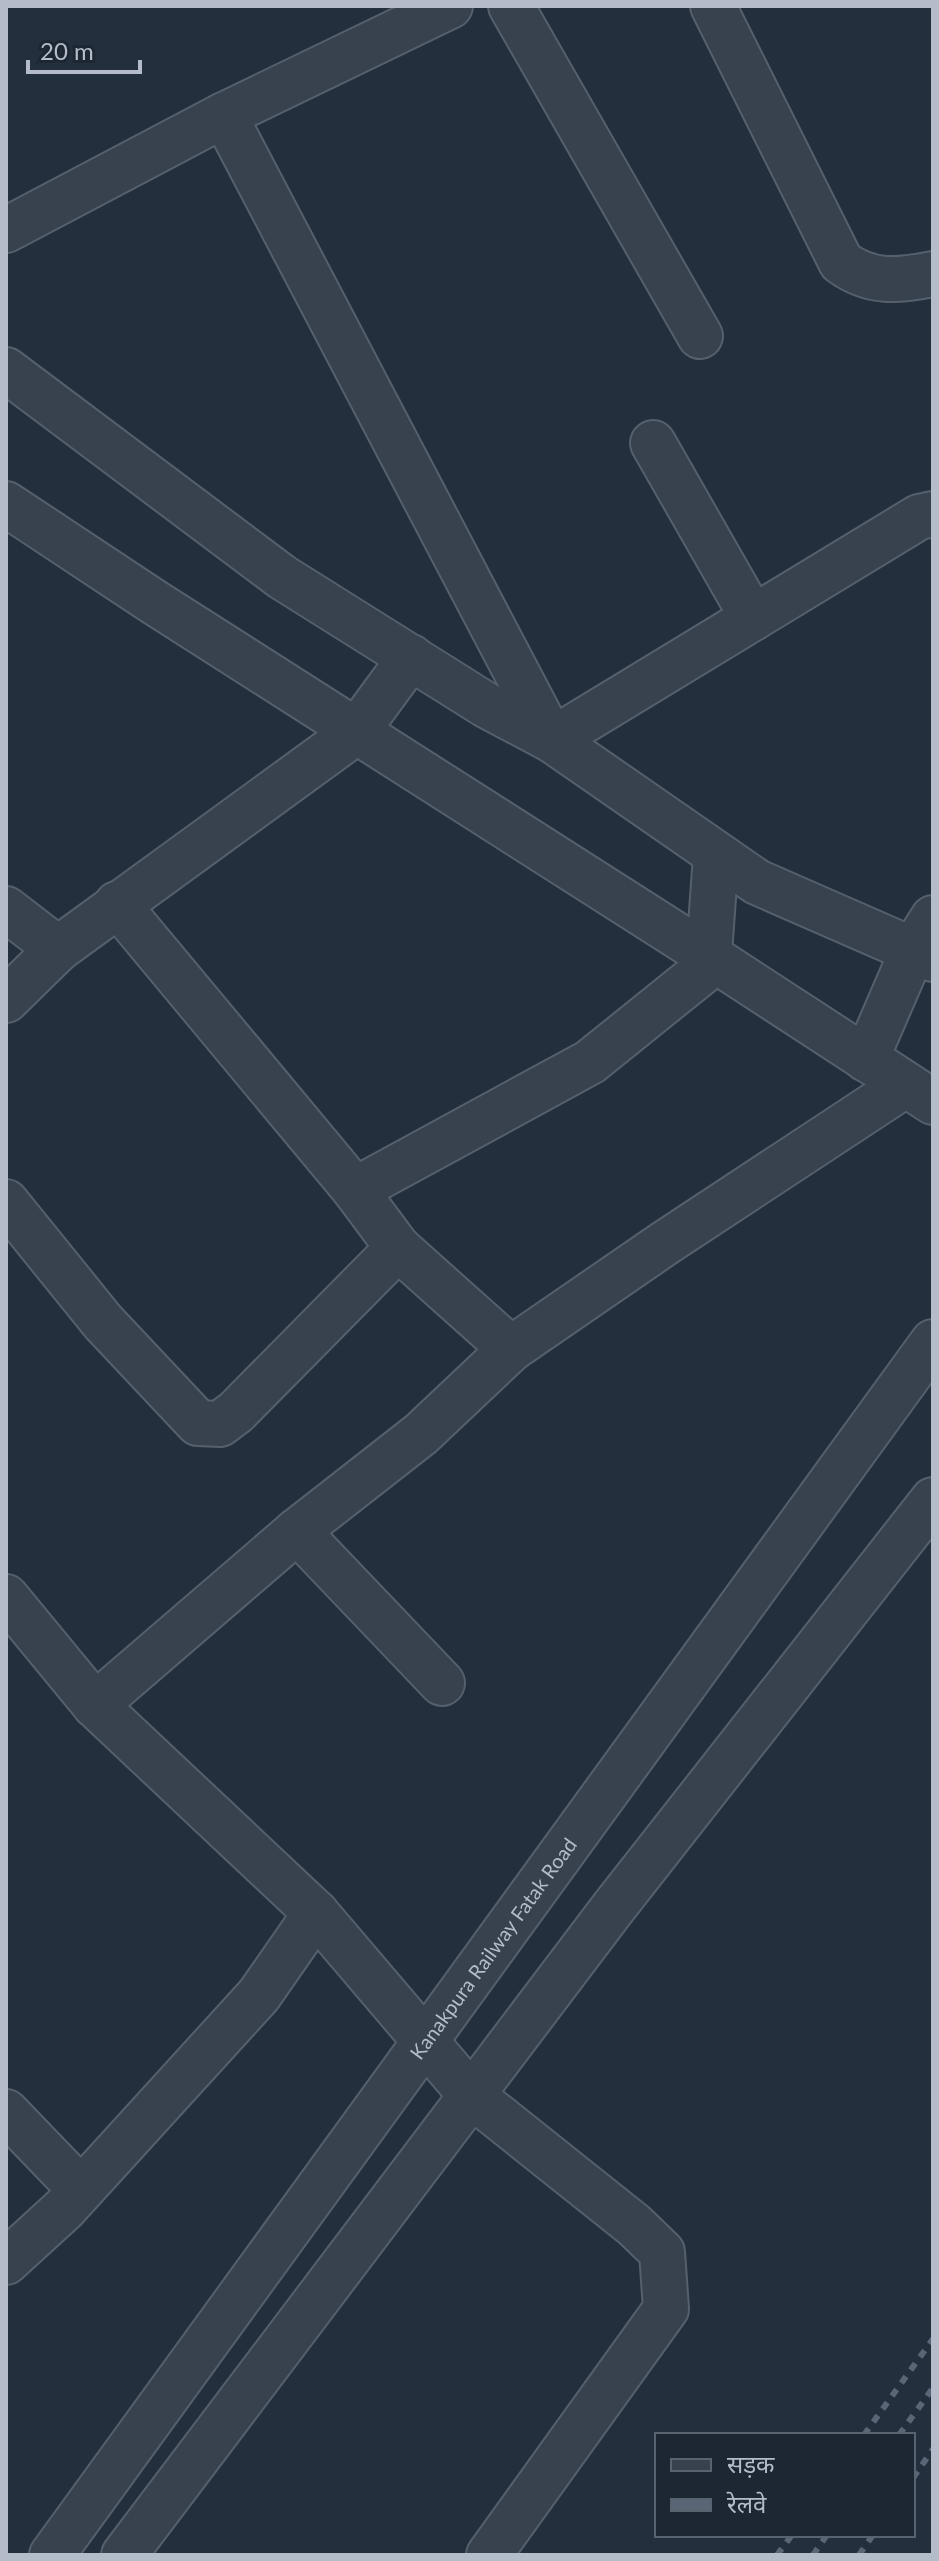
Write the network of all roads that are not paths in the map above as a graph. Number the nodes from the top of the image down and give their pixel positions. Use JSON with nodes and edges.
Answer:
{"nodes":[{"id":1,"x":450,"y":6,"type":"edge"},
{"id":2,"x":511,"y":6,"type":"edge"},
{"id":3,"x":713,"y":6,"type":"edge"},
{"id":4,"x":224,"y":115,"type":"junction"},
{"id":5,"x":6,"y":230,"type":"edge"},
{"id":6,"x":933,"y":274,"type":"edge"},
{"id":7,"x":700,"y":336,"type":"dead end"},
{"id":8,"x":6,"y":370,"type":"edge"},
{"id":9,"x":653,"y":443,"type":"dead end"},
{"id":10,"x":6,"y":504,"type":"edge"},
{"id":11,"x":933,"y":514,"type":"edge"},
{"id":12,"x":753,"y":618,"type":"junction"},
{"id":13,"x":411,"y":657,"type":"junction"},
{"id":14,"x":356,"y":732,"type":"junction"},
{"id":15,"x":552,"y":740,"type":"junction"},
{"id":16,"x":716,"y":856,"type":"junction"},
{"id":17,"x":117,"y":904,"type":"junction"},
{"id":18,"x":6,"y":909,"type":"edge"},
{"id":19,"x":927,"y":942,"type":"edge"},
{"id":20,"x":58,"y":949,"type":"junction"},
{"id":21,"x":709,"y":956,"type":"junction"},
{"id":22,"x":6,"y":1000,"type":"edge"},
{"id":23,"x":866,"y":1059,"type":"junction"},
{"id":24,"x":919,"y":1093,"type":"edge"},
{"id":25,"x":355,"y":1190,"type":"junction"},
{"id":26,"x":6,"y":1202,"type":"edge"},
{"id":27,"x":398,"y":1248,"type":"junction"},
{"id":28,"x":933,"y":1342,"type":"edge"},
{"id":29,"x":511,"y":1349,"type":"junction"},
{"id":30,"x":933,"y":1500,"type":"edge"},
{"id":31,"x":297,"y":1531,"type":"junction"},
{"id":32,"x":6,"y":1597,"type":"edge"},
{"id":33,"x":442,"y":1683,"type":"dead end"},
{"id":34,"x":95,"y":1705,"type":"junction"},
{"id":35,"x":316,"y":1913,"type":"junction"},
{"id":36,"x":424,"y":2043,"type":"junction"},
{"id":37,"x":471,"y":2095,"type":"junction"},
{"id":38,"x":6,"y":2112,"type":"edge"},
{"id":39,"x":81,"y":2190,"type":"junction"},
{"id":40,"x":6,"y":2262,"type":"edge"},
{"id":41,"x":52,"y":2555,"type":"edge"},
{"id":42,"x":124,"y":2555,"type":"edge"},
{"id":43,"x":489,"y":2555,"type":"edge"}],
"edges":[{"from":1,"to":4,"type":"street"},
{"from":2,"to":7,"type":"street"},
{"from":3,"to":6,"type":"street"},
{"from":4,"to":5,"type":"street"},
{"from":4,"to":15,"type":"street"},
{"from":8,"to":13,"type":"street"},
{"from":9,"to":12,"type":"street"},
{"from":10,"to":14,"type":"street"},
{"from":11,"to":12,"type":"street"},
{"from":12,"to":15,"type":"street"},
{"from":13,"to":14,"type":"street"},
{"from":13,"to":15,"type":"street"},
{"from":14,"to":17,"type":"street"},
{"from":14,"to":21,"type":"street"},
{"from":15,"to":16,"type":"street"},
{"from":16,"to":19,"type":"street"},
{"from":16,"to":21,"type":"street"},
{"from":17,"to":20,"type":"street"},
{"from":17,"to":25,"type":"street"},
{"from":18,"to":20,"type":"street"},
{"from":19,"to":23,"type":"street"},
{"from":20,"to":22,"type":"street"},
{"from":21,"to":23,"type":"street"},
{"from":21,"to":25,"type":"street"},
{"from":23,"to":24,"type":"street"},
{"from":24,"to":29,"type":"street"},
{"from":25,"to":27,"type":"street"},
{"from":26,"to":27,"type":"street"},
{"from":27,"to":29,"type":"street"},
{"from":28,"to":36,"type":"street","name":"Kanakpura Railway Fatak Road"},
{"from":29,"to":31,"type":"street"},
{"from":30,"to":37,"type":"street"},
{"from":31,"to":33,"type":"street"},
{"from":31,"to":34,"type":"street"},
{"from":32,"to":34,"type":"street"},
{"from":34,"to":35,"type":"street"},
{"from":35,"to":36,"type":"street"},
{"from":35,"to":39,"type":"street"},
{"from":36,"to":37,"type":"street"},
{"from":36,"to":41,"type":"street","name":"Kanakpura Railway Fatak Road"},
{"from":37,"to":42,"type":"street"},
{"from":37,"to":43,"type":"street"},
{"from":38,"to":39,"type":"street"},
{"from":39,"to":40,"type":"street"}]}
